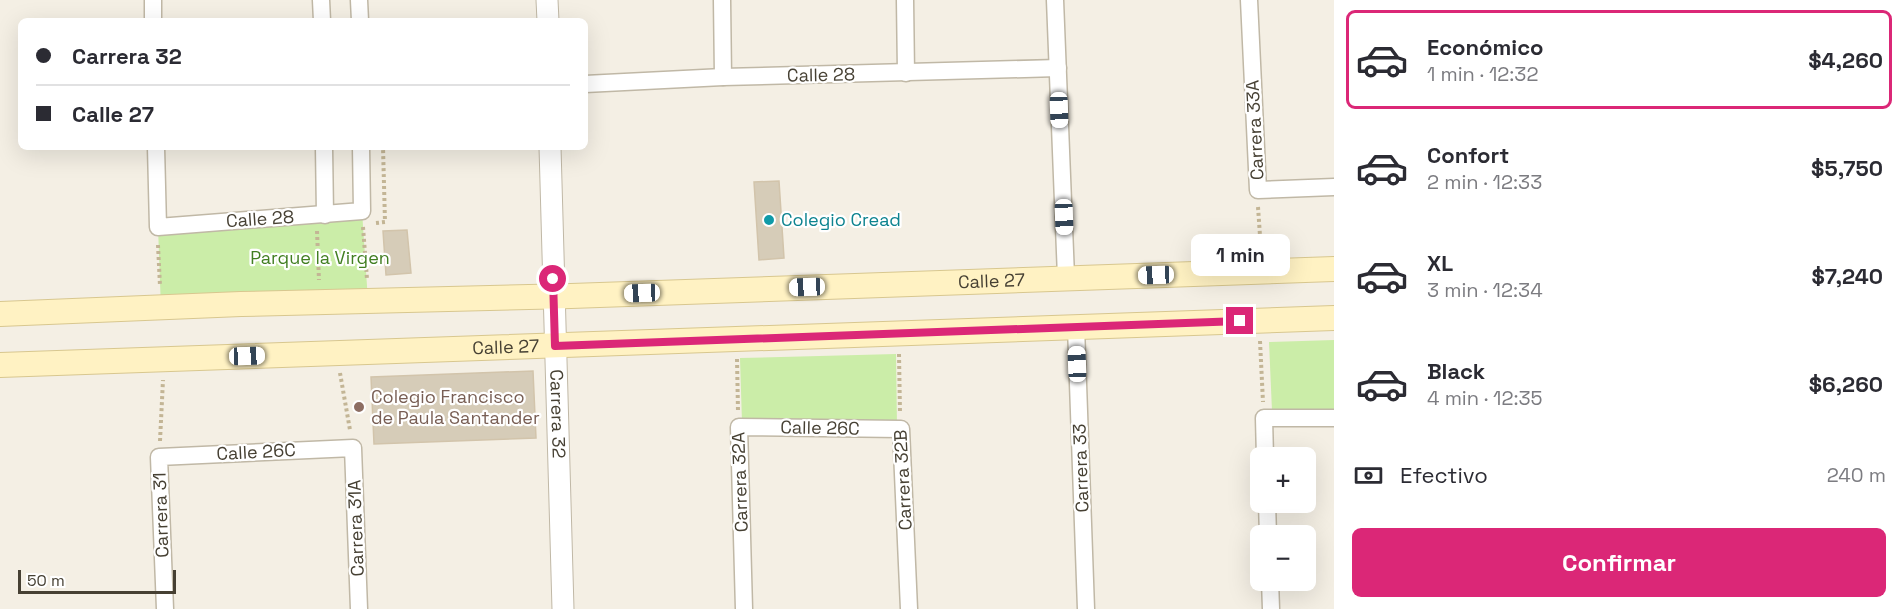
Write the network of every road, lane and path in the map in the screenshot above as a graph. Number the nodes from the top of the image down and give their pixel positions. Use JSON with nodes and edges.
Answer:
{"nodes":[{"id":1,"x":153,"y":0,"type":"edge"},
{"id":2,"x":321,"y":0,"type":"edge"},
{"id":3,"x":359,"y":0,"type":"edge"},
{"id":4,"x":547,"y":0,"type":"edge"},
{"id":5,"x":722,"y":0,"type":"edge"},
{"id":6,"x":905,"y":0,"type":"edge"},
{"id":7,"x":1055,"y":0,"type":"edge"},
{"id":8,"x":1248,"y":0,"type":"edge"},
{"id":9,"x":153,"y":18,"type":"edge"},
{"id":10,"x":322,"y":18,"type":"edge"},
{"id":11,"x":360,"y":18,"type":"edge"},
{"id":12,"x":548,"y":18,"type":"edge"},
{"id":13,"x":1058,"y":69,"type":"junction"},
{"id":14,"x":906,"y":72,"type":"junction"},
{"id":15,"x":723,"y":77,"type":"junction"},
{"id":16,"x":588,"y":84,"type":"edge"},
{"id":17,"x":156,"y":150,"type":"edge"},
{"id":18,"x":324,"y":150,"type":"edge"},
{"id":19,"x":361,"y":150,"type":"edge"},
{"id":20,"x":550,"y":150,"type":"edge"},
{"id":21,"x":1334,"y":187,"type":"edge"},
{"id":22,"x":1258,"y":190,"type":"junction"},
{"id":23,"x":362,"y":211,"type":"junction"},
{"id":24,"x":321,"y":215,"type":"junction"},
{"id":25,"x":158,"y":227,"type":"junction"},
{"id":26,"x":1261,"y":260,"type":"dead end"},
{"id":27,"x":1334,"y":269,"type":"edge"},
{"id":28,"x":159,"y":271,"type":"dead end"},
{"id":29,"x":1066,"y":277,"type":"junction"},
{"id":30,"x":553,"y":296,"type":"junction"},
{"id":31,"x":368,"y":301,"type":"junction"},
{"id":32,"x":320,"y":302,"type":"junction"},
{"id":33,"x":0,"y":314,"type":"edge"},
{"id":34,"x":1334,"y":318,"type":"edge"},
{"id":35,"x":1076,"y":327,"type":"junction"},
{"id":36,"x":1260,"y":337,"type":"dead end"},
{"id":37,"x":555,"y":346,"type":"junction"},
{"id":38,"x":899,"y":350,"type":"dead end"},
{"id":39,"x":737,"y":355,"type":"dead end"},
{"id":40,"x":0,"y":365,"type":"edge"},
{"id":41,"x":340,"y":369,"type":"dead end"},
{"id":42,"x":164,"y":375,"type":"dead end"},
{"id":43,"x":1264,"y":418,"type":"junction"},
{"id":44,"x":1334,"y":418,"type":"edge"},
{"id":45,"x":739,"y":427,"type":"junction"},
{"id":46,"x":901,"y":429,"type":"junction"},
{"id":47,"x":1265,"y":447,"type":"edge"},
{"id":48,"x":353,"y":448,"type":"junction"},
{"id":49,"x":159,"y":457,"type":"junction"},
{"id":50,"x":1270,"y":591,"type":"edge"},
{"id":51,"x":165,"y":609,"type":"edge"},
{"id":52,"x":358,"y":609,"type":"edge"},
{"id":53,"x":563,"y":609,"type":"edge"},
{"id":54,"x":744,"y":609,"type":"edge"},
{"id":55,"x":909,"y":609,"type":"edge"},
{"id":56,"x":1086,"y":609,"type":"edge"},
{"id":57,"x":1271,"y":609,"type":"edge"}],
"edges":[{"from":1,"to":9,"type":"street"},
{"from":2,"to":10,"type":"street"},
{"from":3,"to":11,"type":"street"},
{"from":4,"to":12,"type":"street"},
{"from":5,"to":15,"type":"street"},
{"from":6,"to":14,"type":"street"},
{"from":7,"to":13,"type":"street"},
{"from":8,"to":22,"type":"street","name":"Carrera 33A"},
{"from":13,"to":14,"type":"street","name":"Calle 28"},
{"from":13,"to":29,"type":"street"},
{"from":14,"to":15,"type":"street","name":"Calle 28"},
{"from":15,"to":16,"type":"street","name":"Calle 28"},
{"from":17,"to":25,"type":"street"},
{"from":18,"to":24,"type":"street"},
{"from":19,"to":23,"type":"street"},
{"from":20,"to":30,"type":"street","name":"Carrera 32"},
{"from":21,"to":22,"type":"street"},
{"from":22,"to":26,"type":"path","name":"Carrera 33A"},
{"from":23,"to":24,"type":"street","name":"Calle 28"},
{"from":23,"to":31,"type":"path"},
{"from":24,"to":25,"type":"street","name":"Calle 28"},
{"from":24,"to":32,"type":"path"},
{"from":25,"to":28,"type":"path"},
{"from":27,"to":29,"type":"main road","name":"Calle 27"},
{"from":29,"to":30,"type":"main road","name":"Calle 27"},
{"from":30,"to":31,"type":"main road","name":"Calle 27"},
{"from":30,"to":37,"type":"street","name":"Carrera 32"},
{"from":31,"to":32,"type":"main road","name":"Calle 27"},
{"from":32,"to":33,"type":"main road","name":"Calle 27"},
{"from":34,"to":35,"type":"main road","name":"Calle 27"},
{"from":35,"to":37,"type":"main road","name":"Calle 27"},
{"from":35,"to":56,"type":"street","name":"Carrera 33"},
{"from":36,"to":43,"type":"path"},
{"from":37,"to":40,"type":"main road","name":"Calle 27"},
{"from":37,"to":53,"type":"street","name":"Carrera 32"},
{"from":38,"to":46,"type":"path","name":"Carrera 32B"},
{"from":39,"to":45,"type":"path","name":"Carrera 32A"},
{"from":41,"to":48,"type":"path"},
{"from":42,"to":49,"type":"path"},
{"from":43,"to":44,"type":"street"},
{"from":43,"to":47,"type":"street"},
{"from":45,"to":46,"type":"street","name":"Calle 26C"},
{"from":45,"to":54,"type":"street","name":"Carrera 32A"},
{"from":46,"to":55,"type":"street","name":"Carrera 32B"},
{"from":48,"to":49,"type":"street","name":"Calle 26C"},
{"from":48,"to":52,"type":"street","name":"Carrera 31A"},
{"from":49,"to":51,"type":"street","name":"Carrera 31"},
{"from":50,"to":57,"type":"street"}]}
